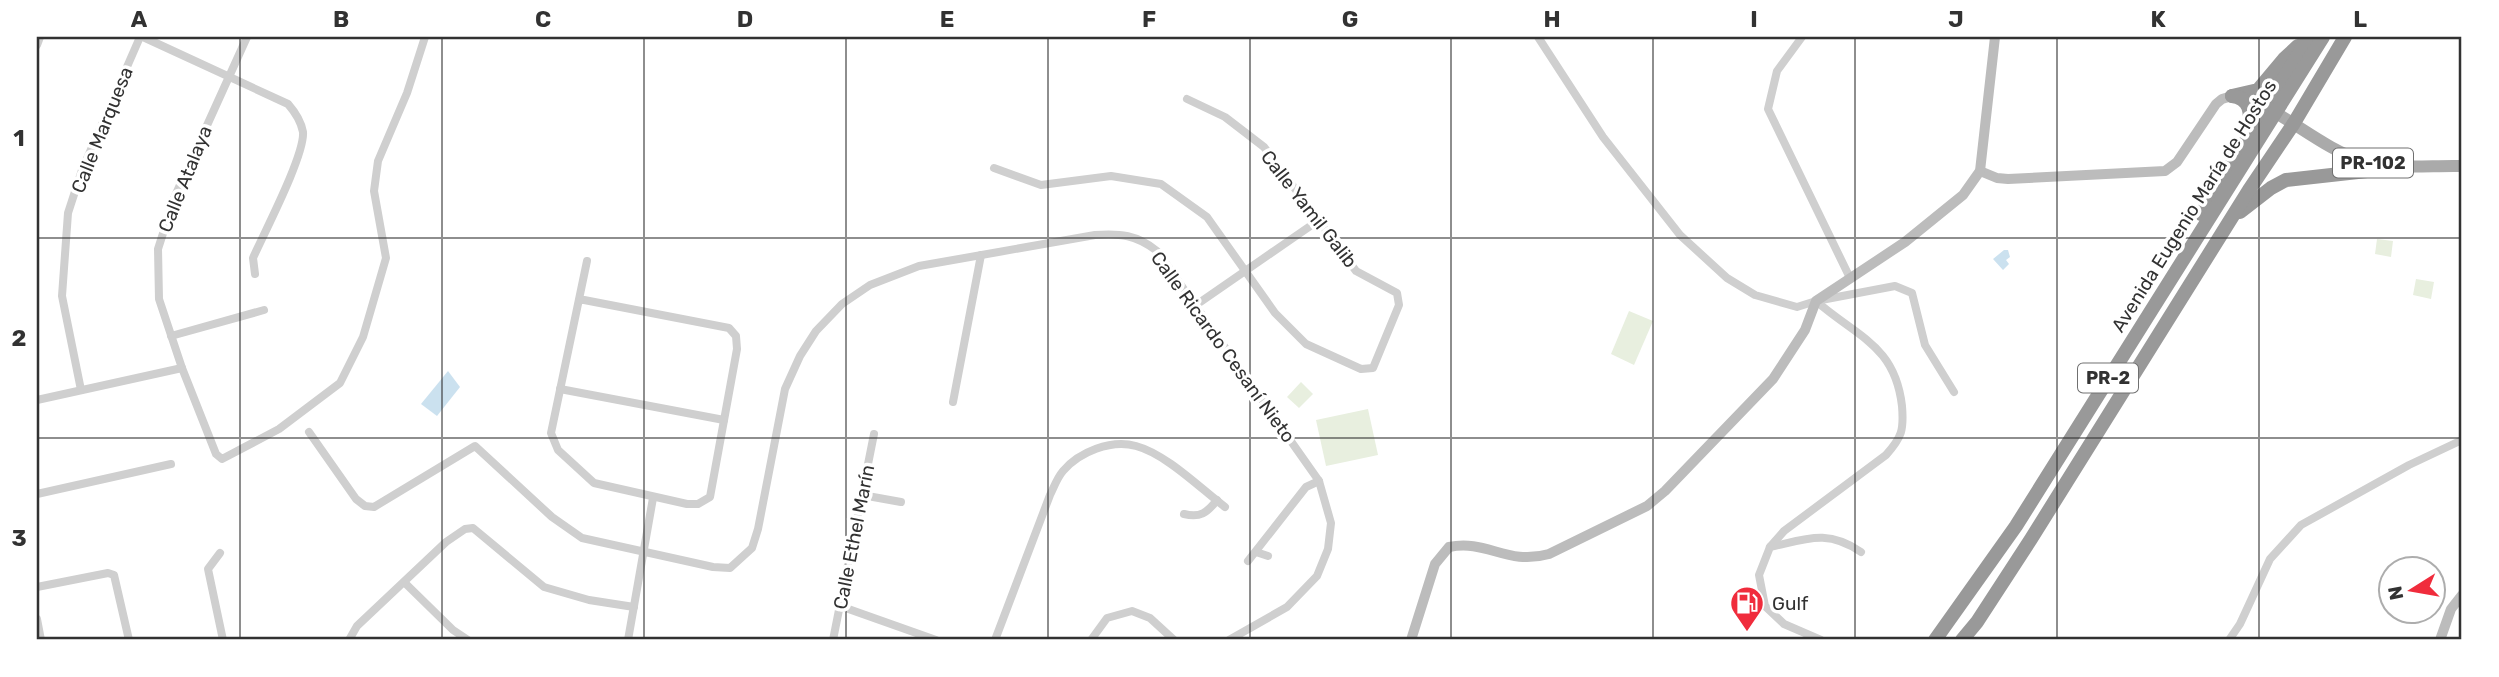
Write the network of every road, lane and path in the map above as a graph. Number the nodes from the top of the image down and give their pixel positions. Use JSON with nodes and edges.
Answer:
{"nodes":[{"id":1,"x":40,"y":37,"type":"edge"},
{"id":2,"x":141,"y":37,"type":"edge"},
{"id":3,"x":247,"y":37,"type":"edge"},
{"id":4,"x":425,"y":37,"type":"edge"},
{"id":5,"x":1538,"y":37,"type":"edge"},
{"id":6,"x":1802,"y":37,"type":"edge"},
{"id":7,"x":1995,"y":37,"type":"edge"},
{"id":8,"x":2323,"y":37,"type":"edge"},
{"id":9,"x":2345,"y":37,"type":"edge"},
{"id":10,"x":2308,"y":38,"type":"edge"},
{"id":11,"x":37,"y":45,"type":"edge"},
{"id":12,"x":229,"y":76,"type":"junction"},
{"id":13,"x":2232,"y":96,"type":"junction"},
{"id":14,"x":1187,"y":99,"type":"dead end"},
{"id":15,"x":2276,"y":113,"type":"junction"},
{"id":16,"x":2294,"y":123,"type":"junction"},
{"id":17,"x":2246,"y":138,"type":"junction"},
{"id":18,"x":2381,"y":165,"type":"junction"},
{"id":19,"x":2462,"y":166,"type":"edge"},
{"id":20,"x":997,"y":170,"type":"dead end"},
{"id":21,"x":1980,"y":171,"type":"junction"},
{"id":22,"x":2233,"y":217,"type":"junction"},
{"id":23,"x":1319,"y":220,"type":"junction"},
{"id":24,"x":981,"y":255,"type":"junction"},
{"id":25,"x":587,"y":261,"type":"dead end"},
{"id":26,"x":1247,"y":270,"type":"junction"},
{"id":27,"x":255,"y":274,"type":"dead end"},
{"id":28,"x":2172,"y":275,"type":"junction"},
{"id":29,"x":1850,"y":278,"type":"junction"},
{"id":30,"x":579,"y":299,"type":"junction"},
{"id":31,"x":1816,"y":301,"type":"junction"},
{"id":32,"x":1196,"y":305,"type":"junction"},
{"id":33,"x":264,"y":310,"type":"dead end"},
{"id":34,"x":171,"y":336,"type":"junction"},
{"id":35,"x":182,"y":368,"type":"junction"},
{"id":36,"x":560,"y":389,"type":"junction"},
{"id":37,"x":81,"y":390,"type":"junction"},
{"id":38,"x":1954,"y":392,"type":"dead end"},
{"id":39,"x":37,"y":400,"type":"edge"},
{"id":40,"x":953,"y":402,"type":"dead end"},
{"id":41,"x":724,"y":420,"type":"junction"},
{"id":42,"x":309,"y":432,"type":"dead end"},
{"id":43,"x":874,"y":434,"type":"dead end"},
{"id":44,"x":2462,"y":440,"type":"edge"},
{"id":45,"x":171,"y":464,"type":"dead end"},
{"id":46,"x":1319,"y":481,"type":"junction"},
{"id":47,"x":37,"y":494,"type":"edge"},
{"id":48,"x":862,"y":495,"type":"junction"},
{"id":49,"x":653,"y":498,"type":"junction"},
{"id":50,"x":1217,"y":500,"type":"junction"},
{"id":51,"x":901,"y":502,"type":"dead end"},
{"id":52,"x":1225,"y":507,"type":"dead end"},
{"id":53,"x":1184,"y":514,"type":"dead end"},
{"id":54,"x":1770,"y":547,"type":"junction"},
{"id":55,"x":644,"y":551,"type":"junction"},
{"id":56,"x":1256,"y":552,"type":"junction"},
{"id":57,"x":1861,"y":552,"type":"dead end"},
{"id":58,"x":220,"y":553,"type":"dead end"},
{"id":59,"x":1268,"y":556,"type":"dead end"},
{"id":60,"x":1248,"y":561,"type":"dead end"},
{"id":61,"x":405,"y":583,"type":"junction"},
{"id":62,"x":37,"y":587,"type":"edge"},
{"id":63,"x":2462,"y":595,"type":"edge"},
{"id":64,"x":840,"y":606,"type":"junction"},
{"id":65,"x":634,"y":607,"type":"junction"},
{"id":66,"x":37,"y":619,"type":"edge"},
{"id":67,"x":41,"y":640,"type":"edge"},
{"id":68,"x":129,"y":640,"type":"edge"},
{"id":69,"x":223,"y":640,"type":"edge"},
{"id":70,"x":349,"y":640,"type":"edge"},
{"id":71,"x":468,"y":640,"type":"edge"},
{"id":72,"x":628,"y":640,"type":"edge"},
{"id":73,"x":833,"y":640,"type":"edge"},
{"id":74,"x":936,"y":640,"type":"edge"},
{"id":75,"x":995,"y":640,"type":"edge"},
{"id":76,"x":1091,"y":640,"type":"edge"},
{"id":77,"x":1174,"y":640,"type":"edge"},
{"id":78,"x":1229,"y":640,"type":"edge"},
{"id":79,"x":1411,"y":640,"type":"edge"},
{"id":80,"x":1821,"y":640,"type":"edge"},
{"id":81,"x":1936,"y":640,"type":"edge"},
{"id":82,"x":1962,"y":640,"type":"edge"},
{"id":83,"x":2230,"y":640,"type":"edge"},
{"id":84,"x":2440,"y":640,"type":"edge"}],
"edges":[{"from":1,"to":11,"type":"street"},
{"from":2,"to":12,"type":"street"},
{"from":2,"to":37,"type":"street","name":"Calle Marquesa"},
{"from":3,"to":12,"type":"street","name":"Calle Atalaya"},
{"from":4,"to":35,"type":"street","name":"Calle Atalaya"},
{"from":5,"to":31,"type":"street"},
{"from":6,"to":29,"type":"street"},
{"from":7,"to":21,"type":"street"},
{"from":8,"to":15,"type":"highway","name":"Avenida Eugenio María de Hostos","number":"PR-2"},
{"from":9,"to":16,"type":"highway","name":"Avenida Eugenio María de Hostos","number":"PR-2"},
{"from":10,"to":13,"type":"highway"},
{"from":10,"to":17,"type":"highway"},
{"from":12,"to":27,"type":"street"},
{"from":12,"to":34,"type":"street","name":"Calle Atalaya"},
{"from":13,"to":17,"type":"highway"},
{"from":13,"to":21,"type":"street"},
{"from":14,"to":23,"type":"street","name":"Calle Yamil Galib"},
{"from":15,"to":16,"type":"main road","number":"PR-102"},
{"from":15,"to":28,"type":"highway","name":"Avenida Eugenio María de Hostos","number":"PR-2"},
{"from":16,"to":18,"type":"main road","number":"PR-102"},
{"from":16,"to":22,"type":"highway","name":"Avenida Eugenio María de Hostos","number":"PR-2"},
{"from":17,"to":28,"type":"highway"},
{"from":18,"to":19,"type":"main road","number":"PR-102"},
{"from":18,"to":22,"type":"highway"},
{"from":20,"to":26,"type":"street"},
{"from":21,"to":29,"type":"street"},
{"from":22,"to":82,"type":"highway","name":"Avenida Eugenio María de Hostos","number":"PR-2"},
{"from":23,"to":26,"type":"street"},
{"from":23,"to":26,"type":"street","name":"Calle Yamil Galib"},
{"from":24,"to":32,"type":"street","name":"Calle Ricardo Cesaní Nieto"},
{"from":24,"to":40,"type":"street"},
{"from":24,"to":55,"type":"street","name":"Calle Ricardo Cesaní Nieto"},
{"from":25,"to":30,"type":"street"},
{"from":26,"to":32,"type":"street"},
{"from":28,"to":81,"type":"highway","name":"Avenida Eugenio María de Hostos","number":"PR-2"},
{"from":29,"to":31,"type":"street"},
{"from":30,"to":36,"type":"street"},
{"from":30,"to":41,"type":"street"},
{"from":31,"to":38,"type":"street"},
{"from":31,"to":54,"type":"street"},
{"from":31,"to":79,"type":"street"},
{"from":32,"to":46,"type":"street","name":"Calle Ricardo Cesaní Nieto"},
{"from":33,"to":34,"type":"street"},
{"from":34,"to":35,"type":"street","name":"Calle Atalaya"},
{"from":35,"to":37,"type":"street"},
{"from":36,"to":41,"type":"street"},
{"from":36,"to":49,"type":"street"},
{"from":37,"to":39,"type":"street"},
{"from":41,"to":49,"type":"street"},
{"from":42,"to":55,"type":"street","name":"Calle Ricardo Cesaní Nieto"},
{"from":43,"to":48,"type":"street","name":"Calle Ethel Marín"},
{"from":44,"to":83,"type":"street"},
{"from":45,"to":47,"type":"street"},
{"from":46,"to":56,"type":"street"},
{"from":46,"to":78,"type":"street","name":"Calle Ricardo Cesaní Nieto"},
{"from":48,"to":51,"type":"street"},
{"from":48,"to":64,"type":"street","name":"Calle Ethel Marín"},
{"from":49,"to":55,"type":"street"},
{"from":50,"to":52,"type":"street"},
{"from":50,"to":53,"type":"street"},
{"from":50,"to":75,"type":"street"},
{"from":54,"to":57,"type":"street"},
{"from":54,"to":80,"type":"street"},
{"from":55,"to":65,"type":"street"},
{"from":56,"to":59,"type":"street"},
{"from":56,"to":60,"type":"street"},
{"from":58,"to":69,"type":"street"},
{"from":61,"to":65,"type":"street"},
{"from":61,"to":70,"type":"street"},
{"from":61,"to":71,"type":"street"},
{"from":62,"to":68,"type":"street"},
{"from":63,"to":84,"type":"street"},
{"from":64,"to":73,"type":"street","name":"Calle Ethel Marín"},
{"from":64,"to":74,"type":"street"},
{"from":65,"to":72,"type":"street"},
{"from":66,"to":67,"type":"street"},
{"from":76,"to":77,"type":"street"}]}
